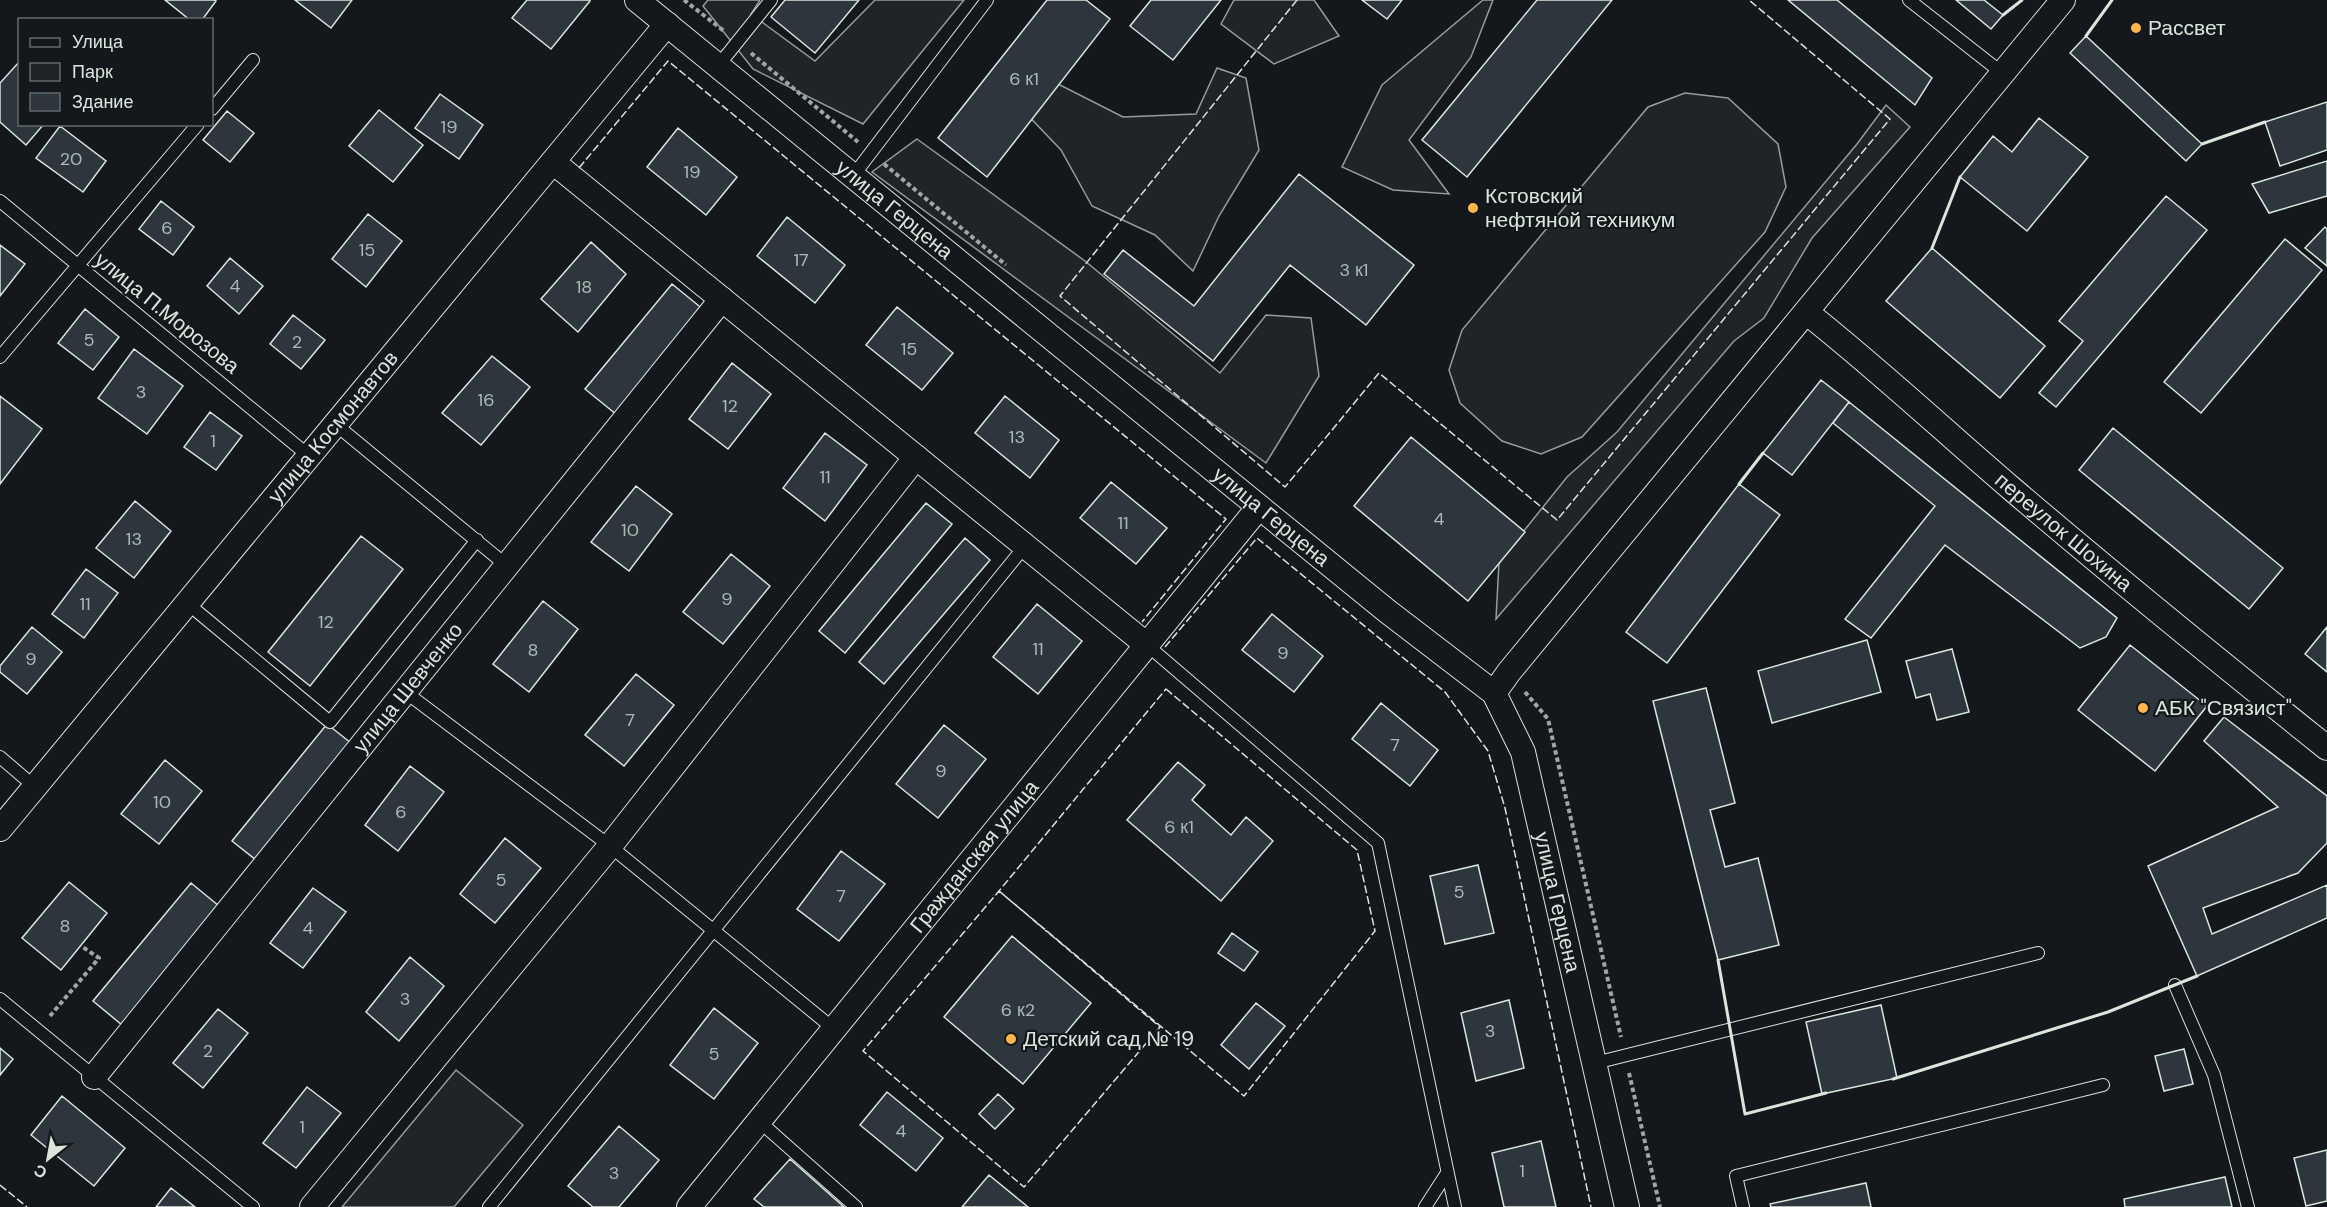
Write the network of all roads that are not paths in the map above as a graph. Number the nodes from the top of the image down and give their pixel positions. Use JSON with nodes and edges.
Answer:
{"nodes":[{"id":1,"x":637,"y":0,"type":"edge"},
{"id":2,"x":771,"y":0,"type":"edge"},
{"id":3,"x":987,"y":0,"type":"edge"},
{"id":4,"x":1909,"y":0,"type":"edge"},
{"id":5,"x":2063,"y":0,"type":"edge"},
{"id":6,"x":667,"y":24,"type":"junction"},
{"id":7,"x":253,"y":60,"type":"dead end"},
{"id":8,"x":718,"y":66,"type":"junction"},
{"id":9,"x":2002,"y":73,"type":"junction"},
{"id":10,"x":213,"y":108,"type":"edge"},
{"id":11,"x":196,"y":126,"type":"edge"},
{"id":12,"x":553,"y":162,"type":"junction"},
{"id":13,"x":853,"y":177,"type":"junction"},
{"id":14,"x":0,"y":201,"type":"edge"},
{"id":15,"x":77,"y":265,"type":"junction"},
{"id":16,"x":722,"y":299,"type":"junction"},
{"id":17,"x":1806,"y":312,"type":"junction"},
{"id":18,"x":0,"y":357,"type":"edge"},
{"id":19,"x":335,"y":424,"type":"junction"},
{"id":20,"x":309,"y":456,"type":"junction"},
{"id":21,"x":916,"y":458,"type":"junction"},
{"id":22,"x":1259,"y":507,"type":"junction"},
{"id":23,"x":477,"y":540,"type":"junction"},
{"id":24,"x":1025,"y":546,"type":"junction"},
{"id":25,"x":506,"y":565,"type":"junction"},
{"id":26,"x":187,"y":603,"type":"junction"},
{"id":27,"x":1147,"y":645,"type":"junction"},
{"id":28,"x":404,"y":691,"type":"junction"},
{"id":29,"x":1494,"y":693,"type":"junction"},
{"id":30,"x":2327,"y":748,"type":"edge"},
{"id":31,"x":0,"y":757,"type":"edge"},
{"id":32,"x":35,"y":787,"type":"junction"},
{"id":33,"x":0,"y":829,"type":"edge"},
{"id":34,"x":610,"y":846,"type":"junction"},
{"id":35,"x":715,"y":931,"type":"junction"},
{"id":36,"x":2038,"y":953,"type":"dead end"},
{"id":37,"x":2175,"y":985,"type":"dead end"},
{"id":38,"x":0,"y":999,"type":"edge"},
{"id":39,"x":834,"y":1029,"type":"junction"},
{"id":40,"x":1594,"y":1063,"type":"junction"},
{"id":41,"x":94,"y":1077,"type":"junction"},
{"id":42,"x":2103,"y":1085,"type":"dead end"},
{"id":43,"x":759,"y":1121,"type":"junction"},
{"id":44,"x":1447,"y":1173,"type":"junction"},
{"id":45,"x":253,"y":1207,"type":"edge"},
{"id":46,"x":312,"y":1207,"type":"edge"},
{"id":47,"x":489,"y":1207,"type":"edge"},
{"id":48,"x":689,"y":1207,"type":"edge"},
{"id":49,"x":856,"y":1207,"type":"edge"},
{"id":50,"x":1425,"y":1207,"type":"edge"},
{"id":51,"x":1455,"y":1207,"type":"edge"},
{"id":52,"x":1628,"y":1207,"type":"edge"},
{"id":53,"x":1743,"y":1207,"type":"edge"},
{"id":54,"x":2248,"y":1207,"type":"edge"}],
"edges":[{"from":1,"to":6,"type":"street","name":"улица Герцена"},
{"from":2,"to":8,"type":"lane"},
{"from":3,"to":13,"type":"lane"},
{"from":4,"to":9,"type":"lane"},
{"from":5,"to":9,"type":"street"},
{"from":6,"to":8,"type":"street","name":"улица Герцена"},
{"from":6,"to":12,"type":"street","name":"улица Космонавтов"},
{"from":7,"to":10,"type":"lane"},
{"from":8,"to":13,"type":"street","name":"улица Герцена"},
{"from":9,"to":17,"type":"street"},
{"from":11,"to":15,"type":"lane"},
{"from":12,"to":16,"type":"street"},
{"from":12,"to":19,"type":"street","name":"улица Космонавтов"},
{"from":13,"to":22,"type":"street","name":"улица Герцена"},
{"from":14,"to":15,"type":"lane","name":"улица П.Морозова"},
{"from":15,"to":18,"type":"lane"},
{"from":15,"to":20,"type":"lane","name":"улица П.Морозова"},
{"from":16,"to":21,"type":"street"},
{"from":16,"to":25,"type":"street","name":"улица Шевченко"},
{"from":17,"to":29,"type":"street"},
{"from":17,"to":30,"type":"street","name":"переулок Шохина"},
{"from":19,"to":20,"type":"street","name":"улица Космонавтов"},
{"from":19,"to":23,"type":"lane"},
{"from":20,"to":26,"type":"street","name":"улица Космонавтов"},
{"from":21,"to":24,"type":"street"},
{"from":21,"to":34,"type":"street"},
{"from":22,"to":27,"type":"street","name":"Гражданская улица"},
{"from":22,"to":29,"type":"street","name":"улица Герцена"},
{"from":23,"to":25,"type":"lane"},
{"from":23,"to":26,"type":"lane"},
{"from":24,"to":27,"type":"street"},
{"from":24,"to":35,"type":"lane"},
{"from":25,"to":28,"type":"street","name":"улица Шевченко"},
{"from":26,"to":32,"type":"street","name":"улица Космонавтов"},
{"from":27,"to":39,"type":"street","name":"Гражданская улица"},
{"from":27,"to":44,"type":"lane"},
{"from":28,"to":34,"type":"lane"},
{"from":28,"to":41,"type":"street","name":"улица Шевченко"},
{"from":29,"to":40,"type":"street","name":"улица Герцена"},
{"from":31,"to":32,"type":"lane"},
{"from":32,"to":33,"type":"street","name":"улица Космонавтов"},
{"from":34,"to":35,"type":"lane"},
{"from":34,"to":46,"type":"street"},
{"from":35,"to":39,"type":"lane"},
{"from":35,"to":47,"type":"lane"},
{"from":36,"to":40,"type":"lane"},
{"from":37,"to":54,"type":"lane"},
{"from":38,"to":41,"type":"lane"},
{"from":39,"to":43,"type":"street","name":"Гражданская улица"},
{"from":40,"to":52,"type":"street","name":"улица Герцена"},
{"from":41,"to":45,"type":"lane"},
{"from":42,"to":53,"type":"lane"},
{"from":43,"to":48,"type":"street","name":"Гражданская улица"},
{"from":43,"to":49,"type":"lane"},
{"from":44,"to":50,"type":"lane"},
{"from":44,"to":51,"type":"lane"}]}
